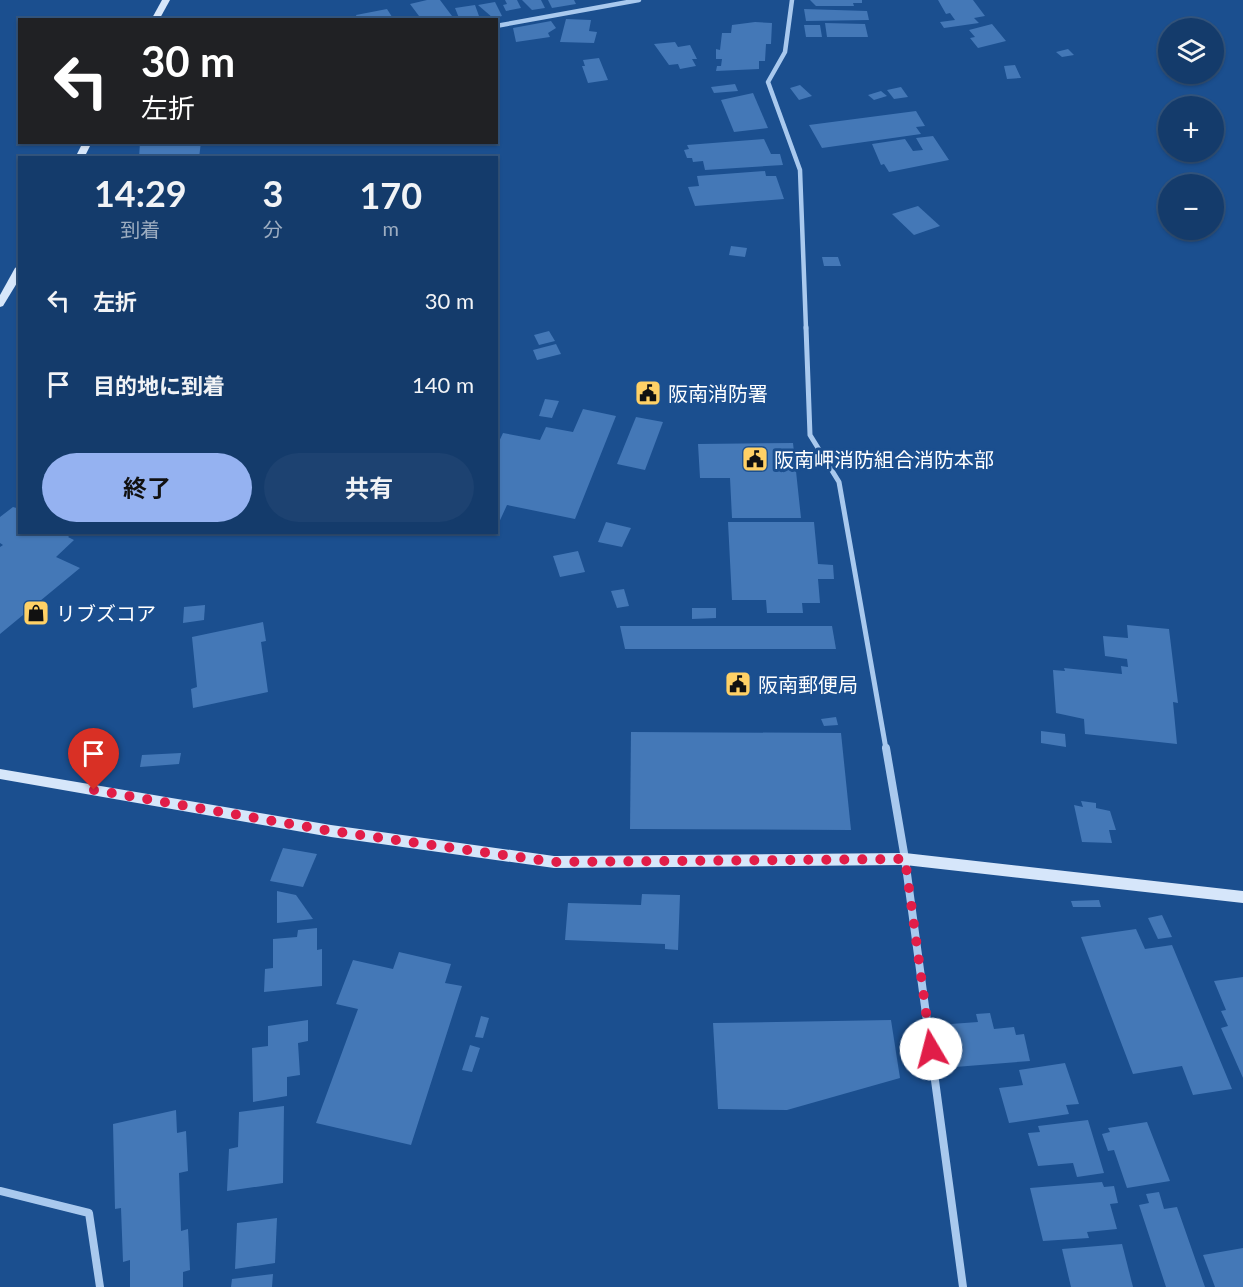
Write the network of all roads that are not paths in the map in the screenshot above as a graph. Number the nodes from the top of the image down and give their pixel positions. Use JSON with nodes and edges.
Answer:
{"nodes":[{"id":1,"x":166,"y":0,"type":"edge"},
{"id":2,"x":600,"y":0,"type":"edge"},
{"id":3,"x":639,"y":0,"type":"edge"},
{"id":4,"x":792,"y":0,"type":"edge"},
{"id":5,"x":602,"y":6,"type":"junction"},
{"id":6,"x":156,"y":18,"type":"edge"},
{"id":7,"x":498,"y":26,"type":"edge"},
{"id":8,"x":18,"y":272,"type":"edge"},
{"id":9,"x":0,"y":303,"type":"edge"},
{"id":10,"x":0,"y":774,"type":"edge"},
{"id":11,"x":905,"y":859,"type":"junction"},
{"id":12,"x":1243,"y":897,"type":"edge"},
{"id":13,"x":0,"y":1191,"type":"edge"},
{"id":14,"x":100,"y":1287,"type":"edge"},
{"id":15,"x":963,"y":1287,"type":"edge"}],
"edges":[{"from":1,"to":6,"type":"street"},
{"from":2,"to":5,"type":"street"},
{"from":3,"to":5,"type":"street"},
{"from":4,"to":11,"type":"street"},
{"from":5,"to":7,"type":"street"},
{"from":8,"to":9,"type":"street"},
{"from":10,"to":11,"type":"street"},
{"from":11,"to":12,"type":"street"},
{"from":11,"to":15,"type":"street"},
{"from":13,"to":14,"type":"street"}]}
